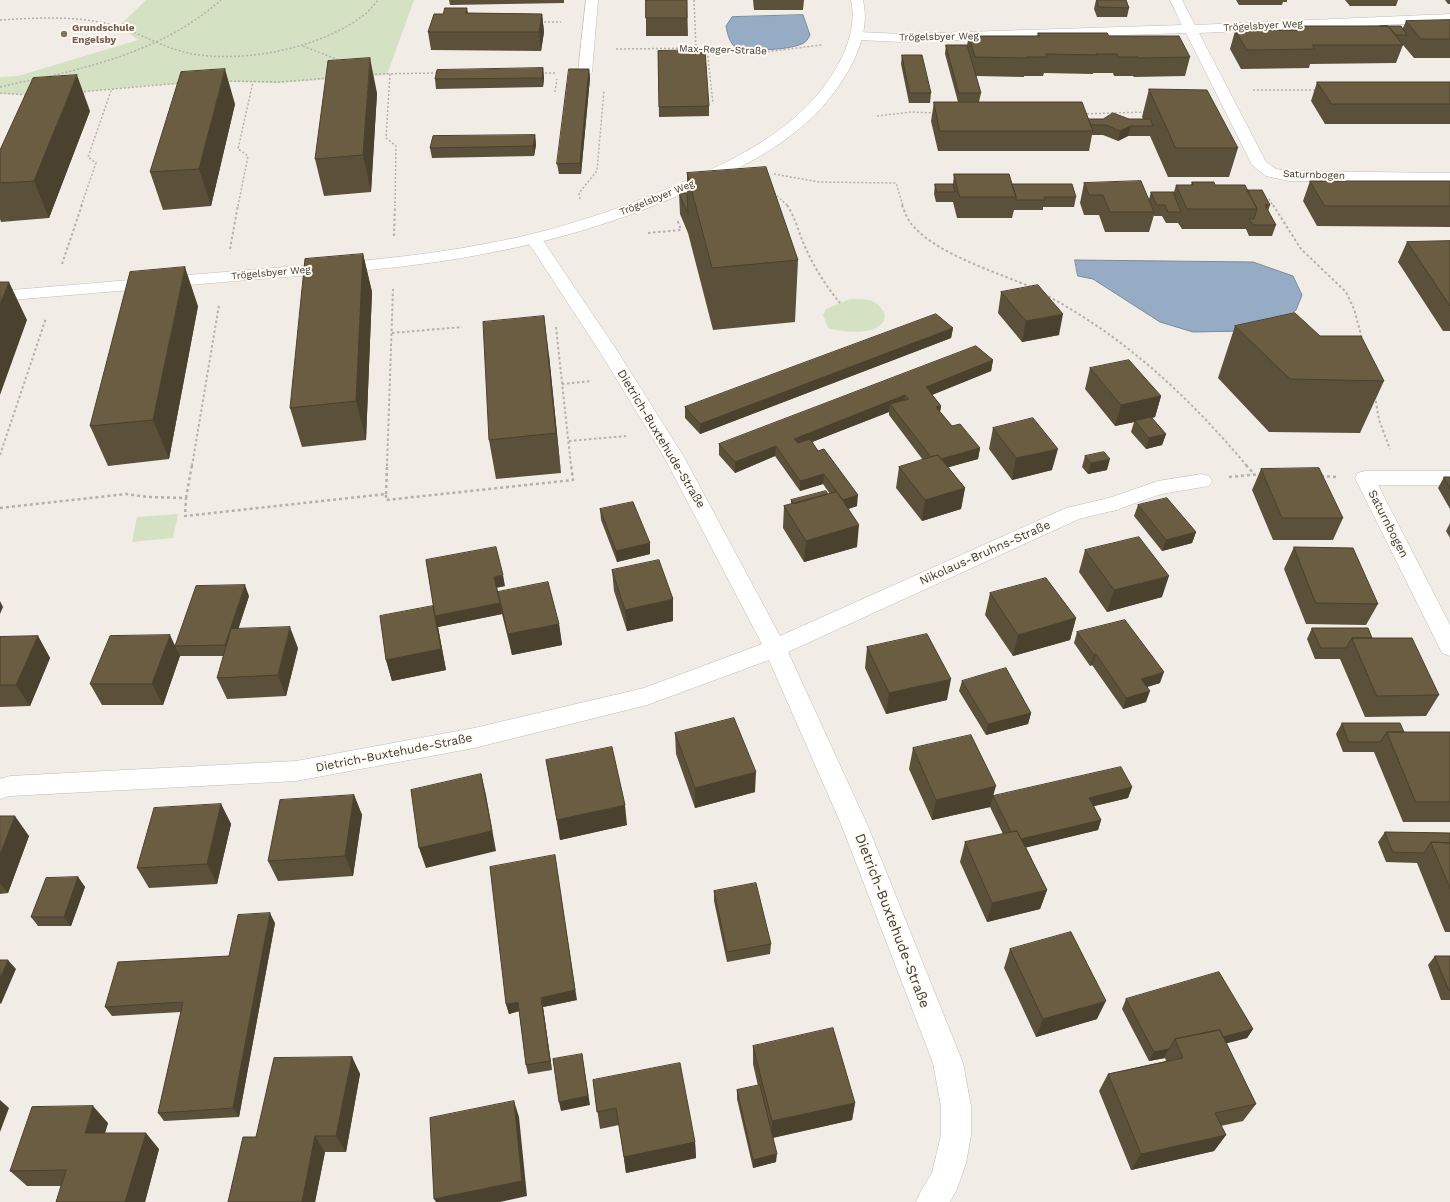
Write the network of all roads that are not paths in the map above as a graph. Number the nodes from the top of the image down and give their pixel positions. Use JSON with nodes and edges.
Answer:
{"nodes":[{"id":1,"x":592,"y":0,"type":"edge"},
{"id":2,"x":857,"y":0,"type":"edge"},
{"id":3,"x":1176,"y":0,"type":"edge"},
{"id":4,"x":1450,"y":18,"type":"edge"},
{"id":5,"x":1193,"y":29,"type":"junction"},
{"id":6,"x":858,"y":36,"type":"junction"},
{"id":7,"x":585,"y":72,"type":"edge"},
{"id":8,"x":1450,"y":178,"type":"edge"},
{"id":9,"x":534,"y":238,"type":"junction"},
{"id":10,"x":0,"y":296,"type":"edge"},
{"id":11,"x":1450,"y":478,"type":"edge"},
{"id":12,"x":1202,"y":481,"type":"road end"},
{"id":13,"x":1450,"y":647,"type":"edge"},
{"id":14,"x":774,"y":648,"type":"junction"},
{"id":15,"x":0,"y":789,"type":"edge"},
{"id":16,"x":932,"y":1202,"type":"edge"}],
"edges":[{"from":1,"to":7,"type":"street"},
{"from":2,"to":6,"type":"street"},
{"from":3,"to":5,"type":"street","name":"Saturnbogen"},
{"from":4,"to":5,"type":"street","name":"Trögelsbyer Weg"},
{"from":5,"to":6,"type":"street","name":"Trögelsbyer Weg"},
{"from":5,"to":8,"type":"street","name":"Saturnbogen"},
{"from":6,"to":9,"type":"street","name":"Trögelsbyer Weg"},
{"from":9,"to":10,"type":"street","name":"Trögelsbyer Weg"},
{"from":9,"to":14,"type":"street","name":"Dietrich-Buxtehude-Straße"},
{"from":11,"to":13,"type":"street","name":"Saturnbogen"},
{"from":12,"to":14,"type":"street","name":"Nikolaus-Bruhns-Straße"},
{"from":14,"to":15,"type":"street","name":"Dietrich-Buxtehude-Straße"},
{"from":14,"to":16,"type":"street","name":"Dietrich-Buxtehude-Straße"}]}
